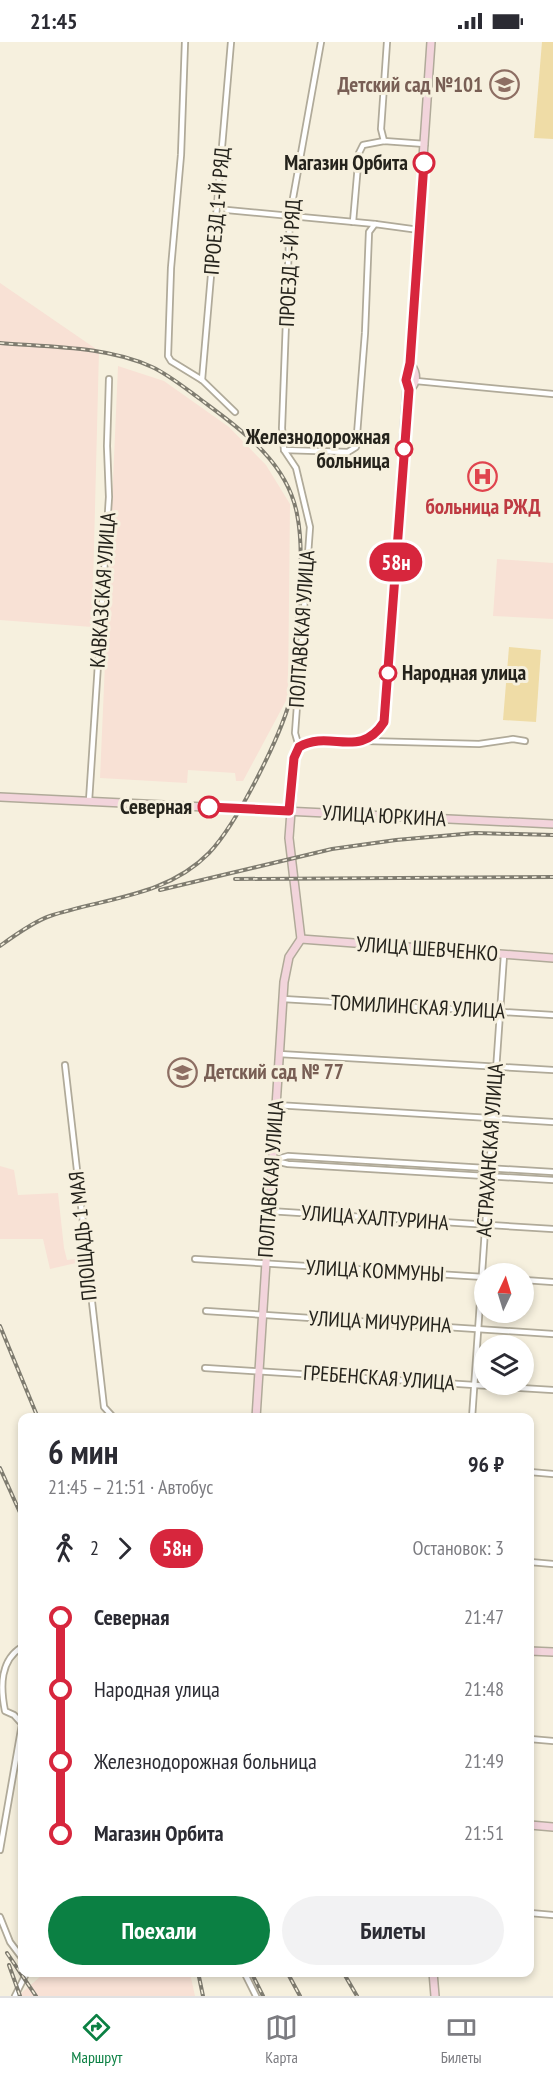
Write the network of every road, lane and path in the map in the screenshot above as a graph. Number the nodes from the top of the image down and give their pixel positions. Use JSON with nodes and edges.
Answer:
{"nodes":[{"id":1,"x":185,"y":42,"type":"edge"},
{"id":2,"x":231,"y":42,"type":"edge"},
{"id":3,"x":321,"y":42,"type":"edge"},
{"id":4,"x":387,"y":42,"type":"edge"},
{"id":5,"x":431,"y":42,"type":"edge"},
{"id":6,"x":384,"y":141,"type":"junction"},
{"id":7,"x":425,"y":144,"type":"junction"},
{"id":8,"x":226,"y":210,"type":"dead end"},
{"id":9,"x":290,"y":215,"type":"junction"},
{"id":10,"x":353,"y":222,"type":"junction"},
{"id":11,"x":375,"y":224,"type":"junction"},
{"id":12,"x":419,"y":230,"type":"junction"},
{"id":13,"x":410,"y":363,"type":"junction"},
{"id":14,"x":109,"y":379,"type":"dead end"},
{"id":15,"x":202,"y":380,"type":"junction"},
{"id":16,"x":416,"y":381,"type":"junction"},
{"id":17,"x":409,"y":390,"type":"junction"},
{"id":18,"x":553,"y":394,"type":"edge"},
{"id":19,"x":235,"y":412,"type":"dead end"},
{"id":20,"x":284,"y":450,"type":"junction"},
{"id":21,"x":366,"y":741,"type":"junction"},
{"id":22,"x":525,"y":741,"type":"dead end"},
{"id":23,"x":299,"y":747,"type":"junction"},
{"id":24,"x":0,"y":797,"type":"edge"},
{"id":25,"x":89,"y":801,"type":"junction"},
{"id":26,"x":289,"y":811,"type":"junction"},
{"id":27,"x":553,"y":824,"type":"edge"},
{"id":28,"x":301,"y":939,"type":"junction"},
{"id":29,"x":504,"y":955,"type":"junction"},
{"id":30,"x":553,"y":958,"type":"edge"},
{"id":31,"x":283,"y":999,"type":"junction"},
{"id":32,"x":500,"y":1012,"type":"junction"},
{"id":33,"x":553,"y":1015,"type":"edge"},
{"id":34,"x":279,"y":1054,"type":"junction"},
{"id":35,"x":64,"y":1065,"type":"dead end"},
{"id":36,"x":495,"y":1067,"type":"junction"},
{"id":37,"x":553,"y":1070,"type":"edge"},
{"id":38,"x":276,"y":1105,"type":"junction"},
{"id":39,"x":491,"y":1118,"type":"junction"},
{"id":40,"x":553,"y":1122,"type":"edge"},
{"id":41,"x":273,"y":1160,"type":"junction"},
{"id":42,"x":488,"y":1168,"type":"junction"},
{"id":43,"x":553,"y":1172,"type":"edge"},
{"id":44,"x":488,"y":1176,"type":"junction"},
{"id":45,"x":553,"y":1180,"type":"edge"},
{"id":46,"x":268,"y":1211,"type":"junction"},
{"id":47,"x":485,"y":1224,"type":"junction"},
{"id":48,"x":553,"y":1229,"type":"edge"},
{"id":49,"x":195,"y":1259,"type":"dead end"},
{"id":50,"x":484,"y":1263,"type":"edge"},
{"id":51,"x":265,"y":1264,"type":"junction"},
{"id":52,"x":474,"y":1276,"type":"edge"},
{"id":53,"x":534,"y":1281,"type":"edge"},
{"id":54,"x":553,"y":1282,"type":"edge"},
{"id":55,"x":206,"y":1311,"type":"dead end"},
{"id":56,"x":262,"y":1316,"type":"junction"},
{"id":57,"x":479,"y":1323,"type":"edge"},
{"id":58,"x":479,"y":1328,"type":"junction"},
{"id":59,"x":553,"y":1334,"type":"edge"},
{"id":60,"x":479,"y":1335,"type":"edge"},
{"id":61,"x":204,"y":1368,"type":"dead end"},
{"id":62,"x":259,"y":1370,"type":"junction"},
{"id":63,"x":474,"y":1385,"type":"edge"},
{"id":64,"x":534,"y":1389,"type":"edge"},
{"id":65,"x":553,"y":1390,"type":"edge"},
{"id":66,"x":474,"y":1395,"type":"edge"},
{"id":67,"x":109,"y":1413,"type":"edge"},
{"id":68,"x":256,"y":1413,"type":"edge"},
{"id":69,"x":472,"y":1413,"type":"edge"},
{"id":70,"x":534,"y":1472,"type":"edge"},
{"id":71,"x":553,"y":1474,"type":"edge"},
{"id":72,"x":534,"y":1562,"type":"edge"},
{"id":73,"x":553,"y":1564,"type":"edge"},
{"id":74,"x":18,"y":1650,"type":"edge"},
{"id":75,"x":534,"y":1650,"type":"edge"},
{"id":76,"x":553,"y":1652,"type":"edge"},
{"id":77,"x":18,"y":1720,"type":"edge"},
{"id":78,"x":534,"y":1739,"type":"edge"},
{"id":79,"x":553,"y":1741,"type":"edge"},
{"id":80,"x":18,"y":1747,"type":"edge"},
{"id":81,"x":534,"y":1825,"type":"edge"},
{"id":82,"x":553,"y":1827,"type":"edge"},
{"id":83,"x":0,"y":1850,"type":"edge"},
{"id":84,"x":534,"y":1913,"type":"edge"},
{"id":85,"x":553,"y":1915,"type":"edge"},
{"id":86,"x":0,"y":1917,"type":"edge"},
{"id":87,"x":18,"y":1953,"type":"edge"},
{"id":88,"x":24,"y":1977,"type":"edge"},
{"id":89,"x":246,"y":1977,"type":"edge"},
{"id":90,"x":433,"y":1977,"type":"edge"},
{"id":91,"x":15,"y":1996,"type":"edge"},
{"id":92,"x":256,"y":1996,"type":"edge"},
{"id":93,"x":435,"y":1996,"type":"edge"}],
"edges":[{"from":1,"to":15,"type":"street"},
{"from":2,"to":15,"type":"street","name":"ПРОЕЗД 1-Й РЯД"},
{"from":3,"to":9,"type":"street","name":"ПРОЕЗД 3-Й РЯД"},
{"from":4,"to":6,"type":"street"},
{"from":5,"to":7,"type":"street"},
{"from":6,"to":7,"type":"street"},
{"from":6,"to":10,"type":"street"},
{"from":7,"to":12,"type":"street"},
{"from":8,"to":9,"type":"street"},
{"from":9,"to":10,"type":"street"},
{"from":9,"to":20,"type":"street","name":"ПРОЕЗД 3-Й РЯД"},
{"from":10,"to":11,"type":"street"},
{"from":11,"to":12,"type":"street"},
{"from":11,"to":20,"type":"street"},
{"from":12,"to":13,"type":"street"},
{"from":13,"to":16,"type":"street"},
{"from":13,"to":17,"type":"street"},
{"from":14,"to":25,"type":"street","name":"КАВКАЗСКАЯ УЛИЦА"},
{"from":15,"to":19,"type":"street"},
{"from":16,"to":17,"type":"street"},
{"from":16,"to":18,"type":"street"},
{"from":17,"to":21,"type":"street"},
{"from":20,"to":23,"type":"street","name":"ПОЛТАВСКАЯ УЛИЦА"},
{"from":21,"to":22,"type":"street"},
{"from":21,"to":23,"type":"street"},
{"from":23,"to":26,"type":"street","name":"ПОЛТАВСКАЯ УЛИЦА"},
{"from":24,"to":25,"type":"street","name":"УЛИЦА ЮРКИНА"},
{"from":25,"to":26,"type":"street","name":"УЛИЦА ЮРКИНА"},
{"from":26,"to":27,"type":"street","name":"УЛИЦА ЮРКИНА"},
{"from":26,"to":28,"type":"street","name":"ПОЛТАВСКАЯ УЛИЦА"},
{"from":28,"to":29,"type":"street","name":"УЛИЦА ШЕВЧЕНКО"},
{"from":28,"to":31,"type":"street","name":"ПОЛТАВСКАЯ УЛИЦА"},
{"from":29,"to":30,"type":"street","name":"УЛИЦА ШЕВЧЕНКО"},
{"from":29,"to":32,"type":"street","name":"АСТРАХАНСКАЯ УЛИЦА"},
{"from":31,"to":32,"type":"street","name":"ТОМИЛИНСКАЯ УЛИЦА"},
{"from":31,"to":34,"type":"street","name":"ПОЛТАВСКАЯ УЛИЦА"},
{"from":32,"to":33,"type":"street","name":"ТОМИЛИНСКАЯ УЛИЦА"},
{"from":32,"to":36,"type":"street","name":"АСТРАХАНСКАЯ УЛИЦА"},
{"from":34,"to":36,"type":"street"},
{"from":34,"to":38,"type":"street","name":"ПОЛТАВСКАЯ УЛИЦА"},
{"from":35,"to":67,"type":"street","name":"ПЛОЩАДЬ 1 МАЯ"},
{"from":36,"to":37,"type":"street"},
{"from":36,"to":39,"type":"street","name":"АСТРАХАНСКАЯ УЛИЦА"},
{"from":38,"to":39,"type":"street"},
{"from":38,"to":41,"type":"street","name":"ПОЛТАВСКАЯ УЛИЦА"},
{"from":39,"to":40,"type":"street"},
{"from":39,"to":42,"type":"street","name":"АСТРАХАНСКАЯ УЛИЦА"},
{"from":41,"to":42,"type":"street"},
{"from":41,"to":44,"type":"street"},
{"from":41,"to":46,"type":"street","name":"ПОЛТАВСКАЯ УЛИЦА"},
{"from":42,"to":43,"type":"street"},
{"from":42,"to":44,"type":"street","name":"АСТРАХАНСКАЯ УЛИЦА"},
{"from":44,"to":45,"type":"street"},
{"from":44,"to":47,"type":"street","name":"АСТРАХАНСКАЯ УЛИЦА"},
{"from":46,"to":47,"type":"street","name":"УЛИЦА ХАЛТУРИНА"},
{"from":46,"to":51,"type":"street","name":"ПОЛТАВСКАЯ УЛИЦА"},
{"from":47,"to":48,"type":"street","name":"УЛИЦА ХАЛТУРИНА"},
{"from":47,"to":50,"type":"street","name":"АСТРАХАНСКАЯ УЛИЦА"},
{"from":49,"to":51,"type":"street","name":"УЛИЦА КОММУНЫ"},
{"from":51,"to":52,"type":"street","name":"УЛИЦА КОММУНЫ"},
{"from":51,"to":56,"type":"street","name":"ПОЛТАВСКАЯ УЛИЦА"},
{"from":53,"to":54,"type":"street"},
{"from":55,"to":56,"type":"street","name":"УЛИЦА МИЧУРИНА"},
{"from":56,"to":58,"type":"street","name":"УЛИЦА МИЧУРИНА"},
{"from":56,"to":62,"type":"street","name":"ПОЛТАВСКАЯ УЛИЦА"},
{"from":57,"to":58,"type":"street","name":"АСТРАХАНСКАЯ УЛИЦА"},
{"from":58,"to":59,"type":"street","name":"УЛИЦА МИЧУРИНА"},
{"from":58,"to":60,"type":"street","name":"АСТРАХАНСКАЯ УЛИЦА"},
{"from":61,"to":62,"type":"street","name":"ГРЕБЕНСКАЯ УЛИЦА"},
{"from":62,"to":63,"type":"street","name":"ГРЕБЕНСКАЯ УЛИЦА"},
{"from":62,"to":68,"type":"street","name":"ПОЛТАВСКАЯ УЛИЦА"},
{"from":64,"to":65,"type":"street","name":"ГРЕБЕНСКАЯ УЛИЦА"},
{"from":66,"to":69,"type":"street","name":"АСТРАХАНСКАЯ УЛИЦА"},
{"from":70,"to":71,"type":"street"},
{"from":72,"to":73,"type":"street"},
{"from":74,"to":77,"type":"street"},
{"from":75,"to":76,"type":"street"},
{"from":78,"to":79,"type":"street"},
{"from":80,"to":83,"type":"street"},
{"from":81,"to":82,"type":"street"},
{"from":84,"to":85,"type":"street"},
{"from":86,"to":87,"type":"street"},
{"from":88,"to":91,"type":"street"},
{"from":89,"to":92,"type":"street"},
{"from":90,"to":93,"type":"street"}]}
